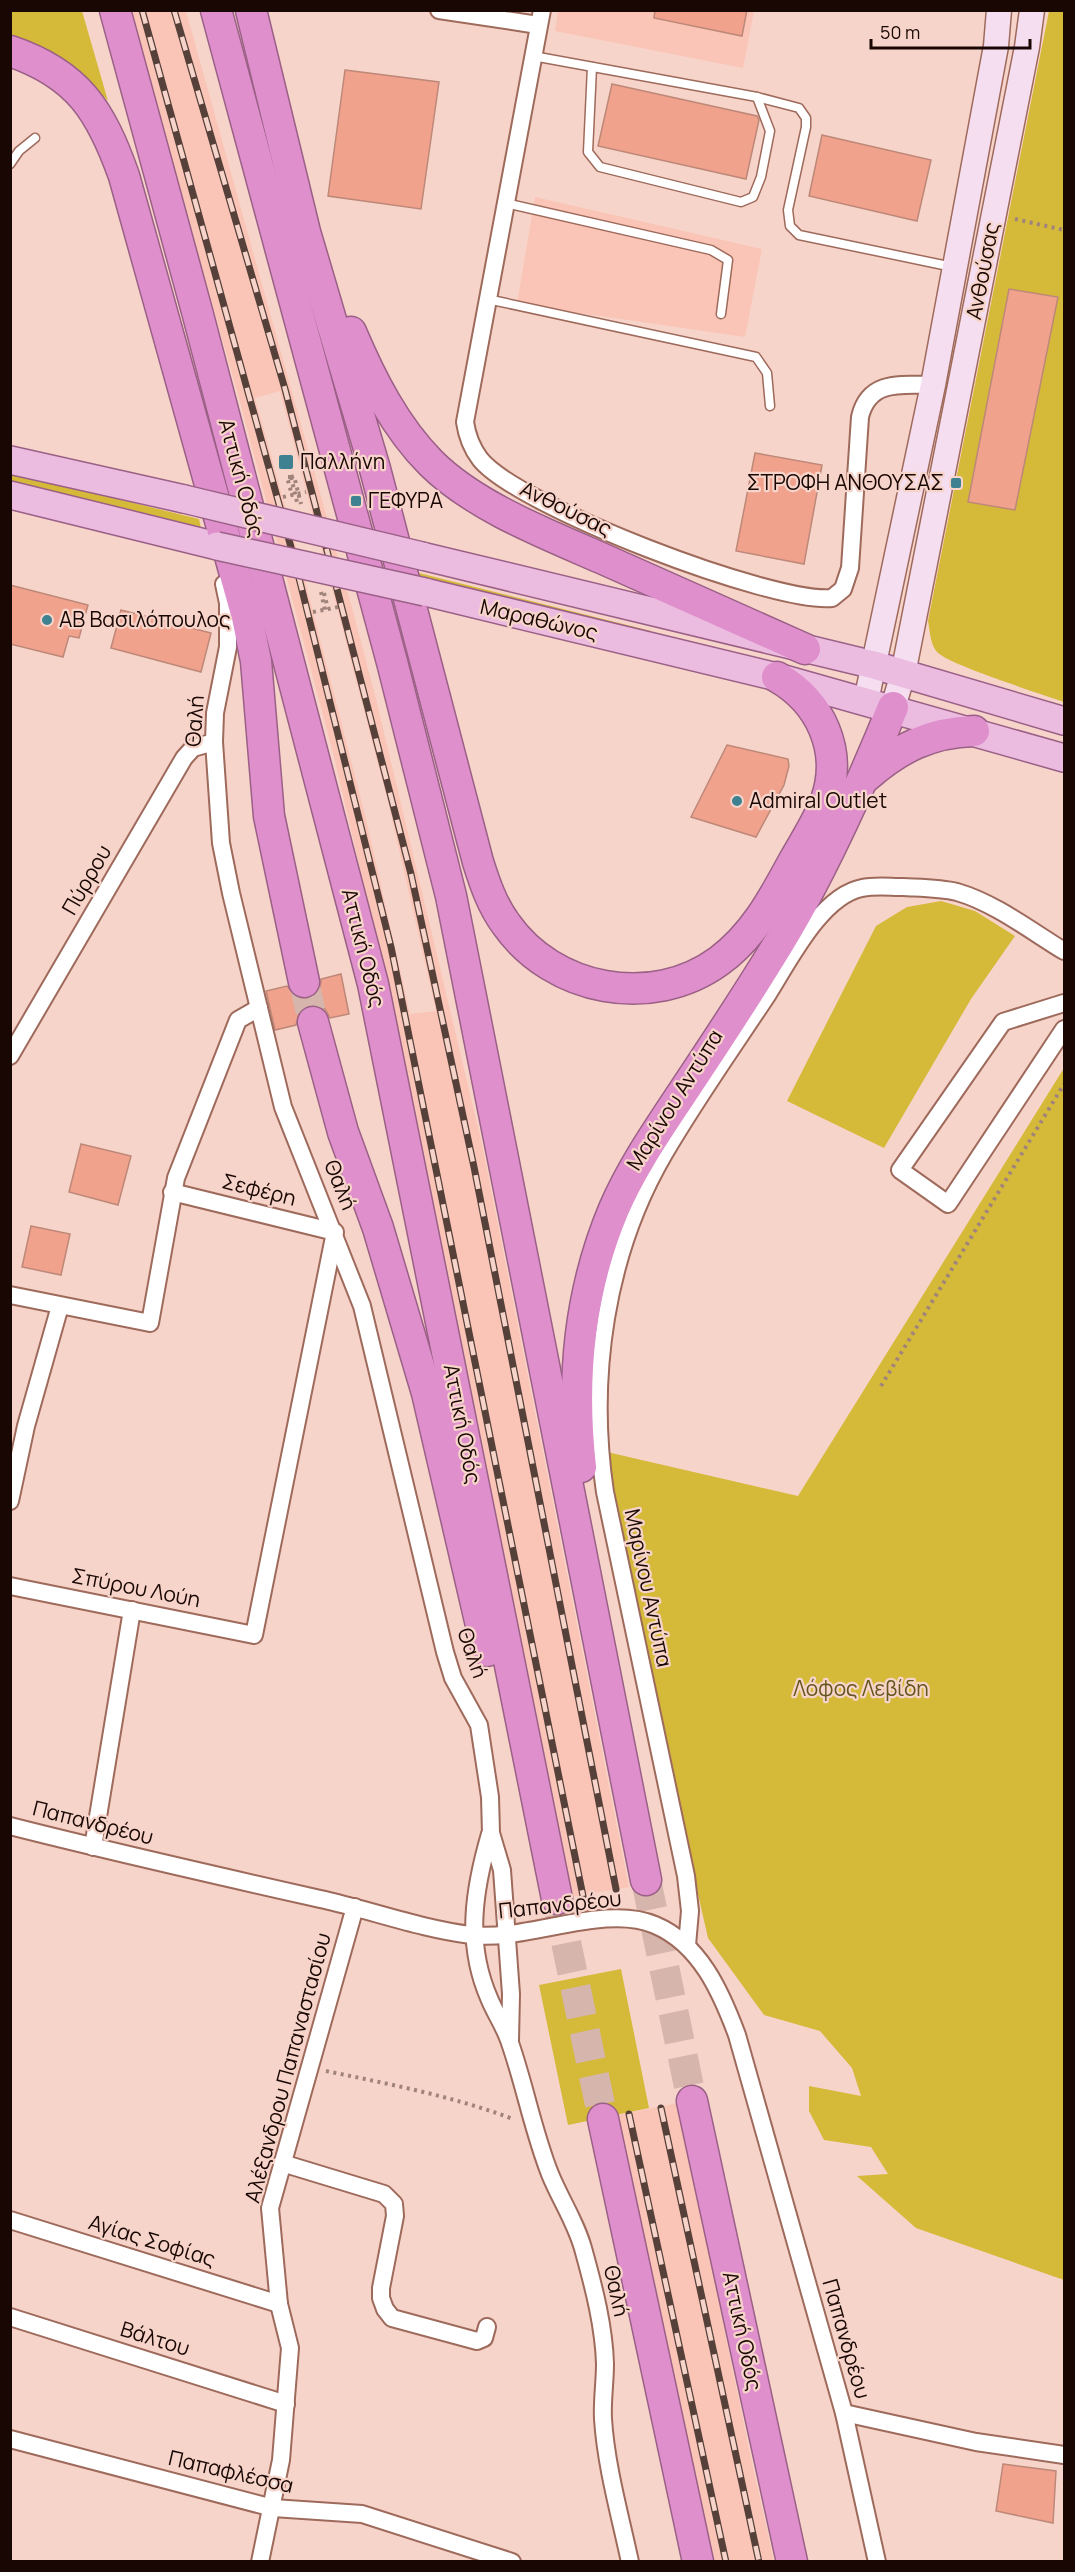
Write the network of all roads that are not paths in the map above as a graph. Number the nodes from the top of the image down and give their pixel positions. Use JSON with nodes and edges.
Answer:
{"nodes":[{"id":1,"x":115,"y":10,"type":"edge"},
{"id":2,"x":216,"y":10,"type":"edge"},
{"id":3,"x":250,"y":10,"type":"edge"},
{"id":4,"x":439,"y":10,"type":"edge"},
{"id":5,"x":999,"y":10,"type":"edge"},
{"id":6,"x":1032,"y":10,"type":"edge"},
{"id":7,"x":540,"y":18,"type":"edge"},
{"id":8,"x":10,"y":51,"type":"edge"},
{"id":9,"x":533,"y":56,"type":"junction"},
{"id":10,"x":592,"y":67,"type":"junction"},
{"id":11,"x":757,"y":97,"type":"junction"},
{"id":12,"x":278,"y":114,"type":"junction"},
{"id":13,"x":35,"y":138,"type":"dead end"},
{"id":14,"x":10,"y":164,"type":"edge"},
{"id":15,"x":505,"y":202,"type":"junction"},
{"id":16,"x":955,"y":268,"type":"junction"},
{"id":17,"x":487,"y":299,"type":"junction"},
{"id":18,"x":721,"y":314,"type":"dead end"},
{"id":19,"x":933,"y":385,"type":"junction"},
{"id":20,"x":770,"y":406,"type":"dead end"},
{"id":21,"x":10,"y":460,"type":"edge"},
{"id":22,"x":10,"y":495,"type":"edge"},
{"id":23,"x":217,"y":546,"type":"junction"},
{"id":24,"x":805,"y":649,"type":"junction"},
{"id":25,"x":874,"y":665,"type":"junction"},
{"id":26,"x":903,"y":674,"type":"junction"},
{"id":27,"x":777,"y":677,"type":"junction"},
{"id":28,"x":880,"y":704,"type":"junction"},
{"id":29,"x":1065,"y":721,"type":"edge"},
{"id":30,"x":975,"y":732,"type":"junction"},
{"id":31,"x":214,"y":742,"type":"junction"},
{"id":32,"x":1065,"y":758,"type":"edge"},
{"id":33,"x":865,"y":778,"type":"junction"},
{"id":34,"x":1065,"y":951,"type":"edge"},
{"id":35,"x":304,"y":982,"type":"tunnel mouth"},
{"id":36,"x":1065,"y":1003,"type":"edge"},
{"id":37,"x":259,"y":1008,"type":"junction"},
{"id":38,"x":313,"y":1022,"type":"tunnel mouth"},
{"id":39,"x":1065,"y":1029,"type":"edge"},
{"id":40,"x":10,"y":1056,"type":"edge"},
{"id":41,"x":172,"y":1192,"type":"junction"},
{"id":42,"x":335,"y":1232,"type":"junction"},
{"id":43,"x":10,"y":1295,"type":"edge"},
{"id":44,"x":60,"y":1306,"type":"junction"},
{"id":45,"x":10,"y":1501,"type":"edge"},
{"id":46,"x":10,"y":1586,"type":"edge"},
{"id":47,"x":132,"y":1611,"type":"junction"},
{"id":48,"x":610,"y":1705,"type":"junction"},
{"id":49,"x":10,"y":1826,"type":"edge"},
{"id":50,"x":491,"y":1833,"type":"junction"},
{"id":51,"x":93,"y":1847,"type":"junction"},
{"id":52,"x":646,"y":1880,"type":"tunnel mouth"},
{"id":53,"x":355,"y":1907,"type":"junction"},
{"id":54,"x":506,"y":1934,"type":"junction"},
{"id":55,"x":472,"y":1935,"type":"junction"},
{"id":56,"x":687,"y":1945,"type":"junction"},
{"id":57,"x":510,"y":2041,"type":"junction"},
{"id":58,"x":692,"y":2101,"type":"tunnel mouth"},
{"id":59,"x":603,"y":2119,"type":"tunnel mouth"},
{"id":60,"x":282,"y":2163,"type":"junction"},
{"id":61,"x":10,"y":2220,"type":"edge"},
{"id":62,"x":279,"y":2304,"type":"junction"},
{"id":63,"x":10,"y":2318,"type":"edge"},
{"id":64,"x":487,"y":2327,"type":"dead end"},
{"id":65,"x":286,"y":2404,"type":"junction"},
{"id":66,"x":844,"y":2413,"type":"junction"},
{"id":67,"x":10,"y":2439,"type":"edge"},
{"id":68,"x":1065,"y":2455,"type":"edge"},
{"id":69,"x":273,"y":2508,"type":"junction"},
{"id":70,"x":260,"y":2562,"type":"edge"},
{"id":71,"x":512,"y":2562,"type":"edge"},
{"id":72,"x":630,"y":2562,"type":"edge"},
{"id":73,"x":698,"y":2562,"type":"edge"},
{"id":74,"x":792,"y":2562,"type":"edge"},
{"id":75,"x":877,"y":2562,"type":"edge"}],
"edges":[{"from":1,"to":38,"type":"highway","name":"Αττική Οδός"},
{"from":2,"to":48,"type":"highway"},
{"from":3,"to":12,"type":"highway"},
{"from":4,"to":7,"type":"street"},
{"from":5,"to":16,"type":"street","name":"Ανθούσας"},
{"from":6,"to":26,"type":"street","name":"Ανθούσας"},
{"from":7,"to":9,"type":"street","name":"Ανθούσας"},
{"from":8,"to":35,"type":"highway"},
{"from":9,"to":10,"type":"lane"},
{"from":9,"to":15,"type":"street","name":"Ανθούσας"},
{"from":10,"to":11,"type":"lane"},
{"from":10,"to":11,"type":"lane"},
{"from":11,"to":16,"type":"lane"},
{"from":12,"to":24,"type":"highway"},
{"from":12,"to":27,"type":"highway"},
{"from":13,"to":14,"type":"lane"},
{"from":15,"to":17,"type":"street","name":"Ανθούσας"},
{"from":15,"to":18,"type":"lane"},
{"from":16,"to":19,"type":"street","name":"Ανθούσας"},
{"from":17,"to":19,"type":"street","name":"Ανθούσας"},
{"from":17,"to":20,"type":"lane"},
{"from":19,"to":25,"type":"street","name":"Ανθούσας"},
{"from":21,"to":24,"type":"main road","name":"Μαραθώνος","bridge":true},
{"from":22,"to":23,"type":"main road","name":"Μαραθώνος"},
{"from":23,"to":27,"type":"main road","name":"Μαραθώνος","bridge":true},
{"from":23,"to":31,"type":"street","name":"Θαλή"},
{"from":24,"to":25,"type":"main road","name":"Μαραθώνος"},
{"from":25,"to":26,"type":"main road","name":"Μαραθώνος"},
{"from":25,"to":28,"type":"street","name":"Ανθούσας"},
{"from":26,"to":28,"type":"street","name":"Ανθούσας"},
{"from":26,"to":29,"type":"main road","name":"Μαραθώνος"},
{"from":27,"to":28,"type":"main road","name":"Μαραθώνος"},
{"from":28,"to":30,"type":"main road","name":"Μαραθώνος"},
{"from":28,"to":33,"type":"highway"},
{"from":30,"to":32,"type":"main road","name":"Μαραθώνος"},
{"from":30,"to":33,"type":"highway"},
{"from":31,"to":37,"type":"street","name":"Θαλή"},
{"from":31,"to":40,"type":"street","name":"Πύρρου"},
{"from":33,"to":48,"type":"highway"},
{"from":34,"to":56,"type":"street","name":"Μαρίνου Αντύπα"},
{"from":36,"to":39,"type":"street"},
{"from":37,"to":41,"type":"street"},
{"from":37,"to":42,"type":"street","name":"Θαλή"},
{"from":41,"to":42,"type":"street","name":"Σεφέρη"},
{"from":41,"to":44,"type":"street"},
{"from":42,"to":47,"type":"street","name":"Σπύρου Λούη"},
{"from":42,"to":50,"type":"street","name":"Θαλή"},
{"from":43,"to":44,"type":"street"},
{"from":44,"to":45,"type":"street"},
{"from":46,"to":47,"type":"street","name":"Σπύρου Λούη"},
{"from":47,"to":51,"type":"street"},
{"from":48,"to":52,"type":"highway"},
{"from":49,"to":51,"type":"street","name":"Παπανδρέου"},
{"from":50,"to":54,"type":"street","name":"Θαλή"},
{"from":50,"to":55,"type":"street","name":"Θαλή"},
{"from":51,"to":53,"type":"street","name":"Παπανδρέου"},
{"from":53,"to":55,"type":"street","name":"Παπανδρέου"},
{"from":53,"to":60,"type":"street","name":"Αλέξανδρου Παπαναστασίου"},
{"from":54,"to":55,"type":"street","name":"Παπανδρέου"},
{"from":54,"to":56,"type":"street","name":"Παπανδρέου"},
{"from":54,"to":57,"type":"street","name":"Θαλή"},
{"from":55,"to":57,"type":"street","name":"Θαλή"},
{"from":56,"to":66,"type":"street","name":"Παπανδρέου"},
{"from":57,"to":72,"type":"street","name":"Θαλή"},
{"from":58,"to":74,"type":"highway","name":"Αττική Οδός"},
{"from":59,"to":73,"type":"highway"},
{"from":60,"to":62,"type":"street","name":"Αλέξανδρου Παπαναστασίου"},
{"from":60,"to":64,"type":"street"},
{"from":61,"to":62,"type":"street","name":"Αγίας Σοφίας"},
{"from":62,"to":65,"type":"street","name":"Αλέξανδρου Παπαναστασίου"},
{"from":63,"to":65,"type":"street","name":"Βάλτου"},
{"from":65,"to":69,"type":"street","name":"Αλέξανδρου Παπαναστασίου"},
{"from":66,"to":68,"type":"street"},
{"from":66,"to":75,"type":"street","name":"Παπανδρέου"},
{"from":67,"to":69,"type":"street","name":"Παπαφλέσσα"},
{"from":69,"to":70,"type":"street","name":"Αλέξανδρου Παπαναστασίου"},
{"from":69,"to":71,"type":"street","name":"Παπαφλέσσα"}]}
